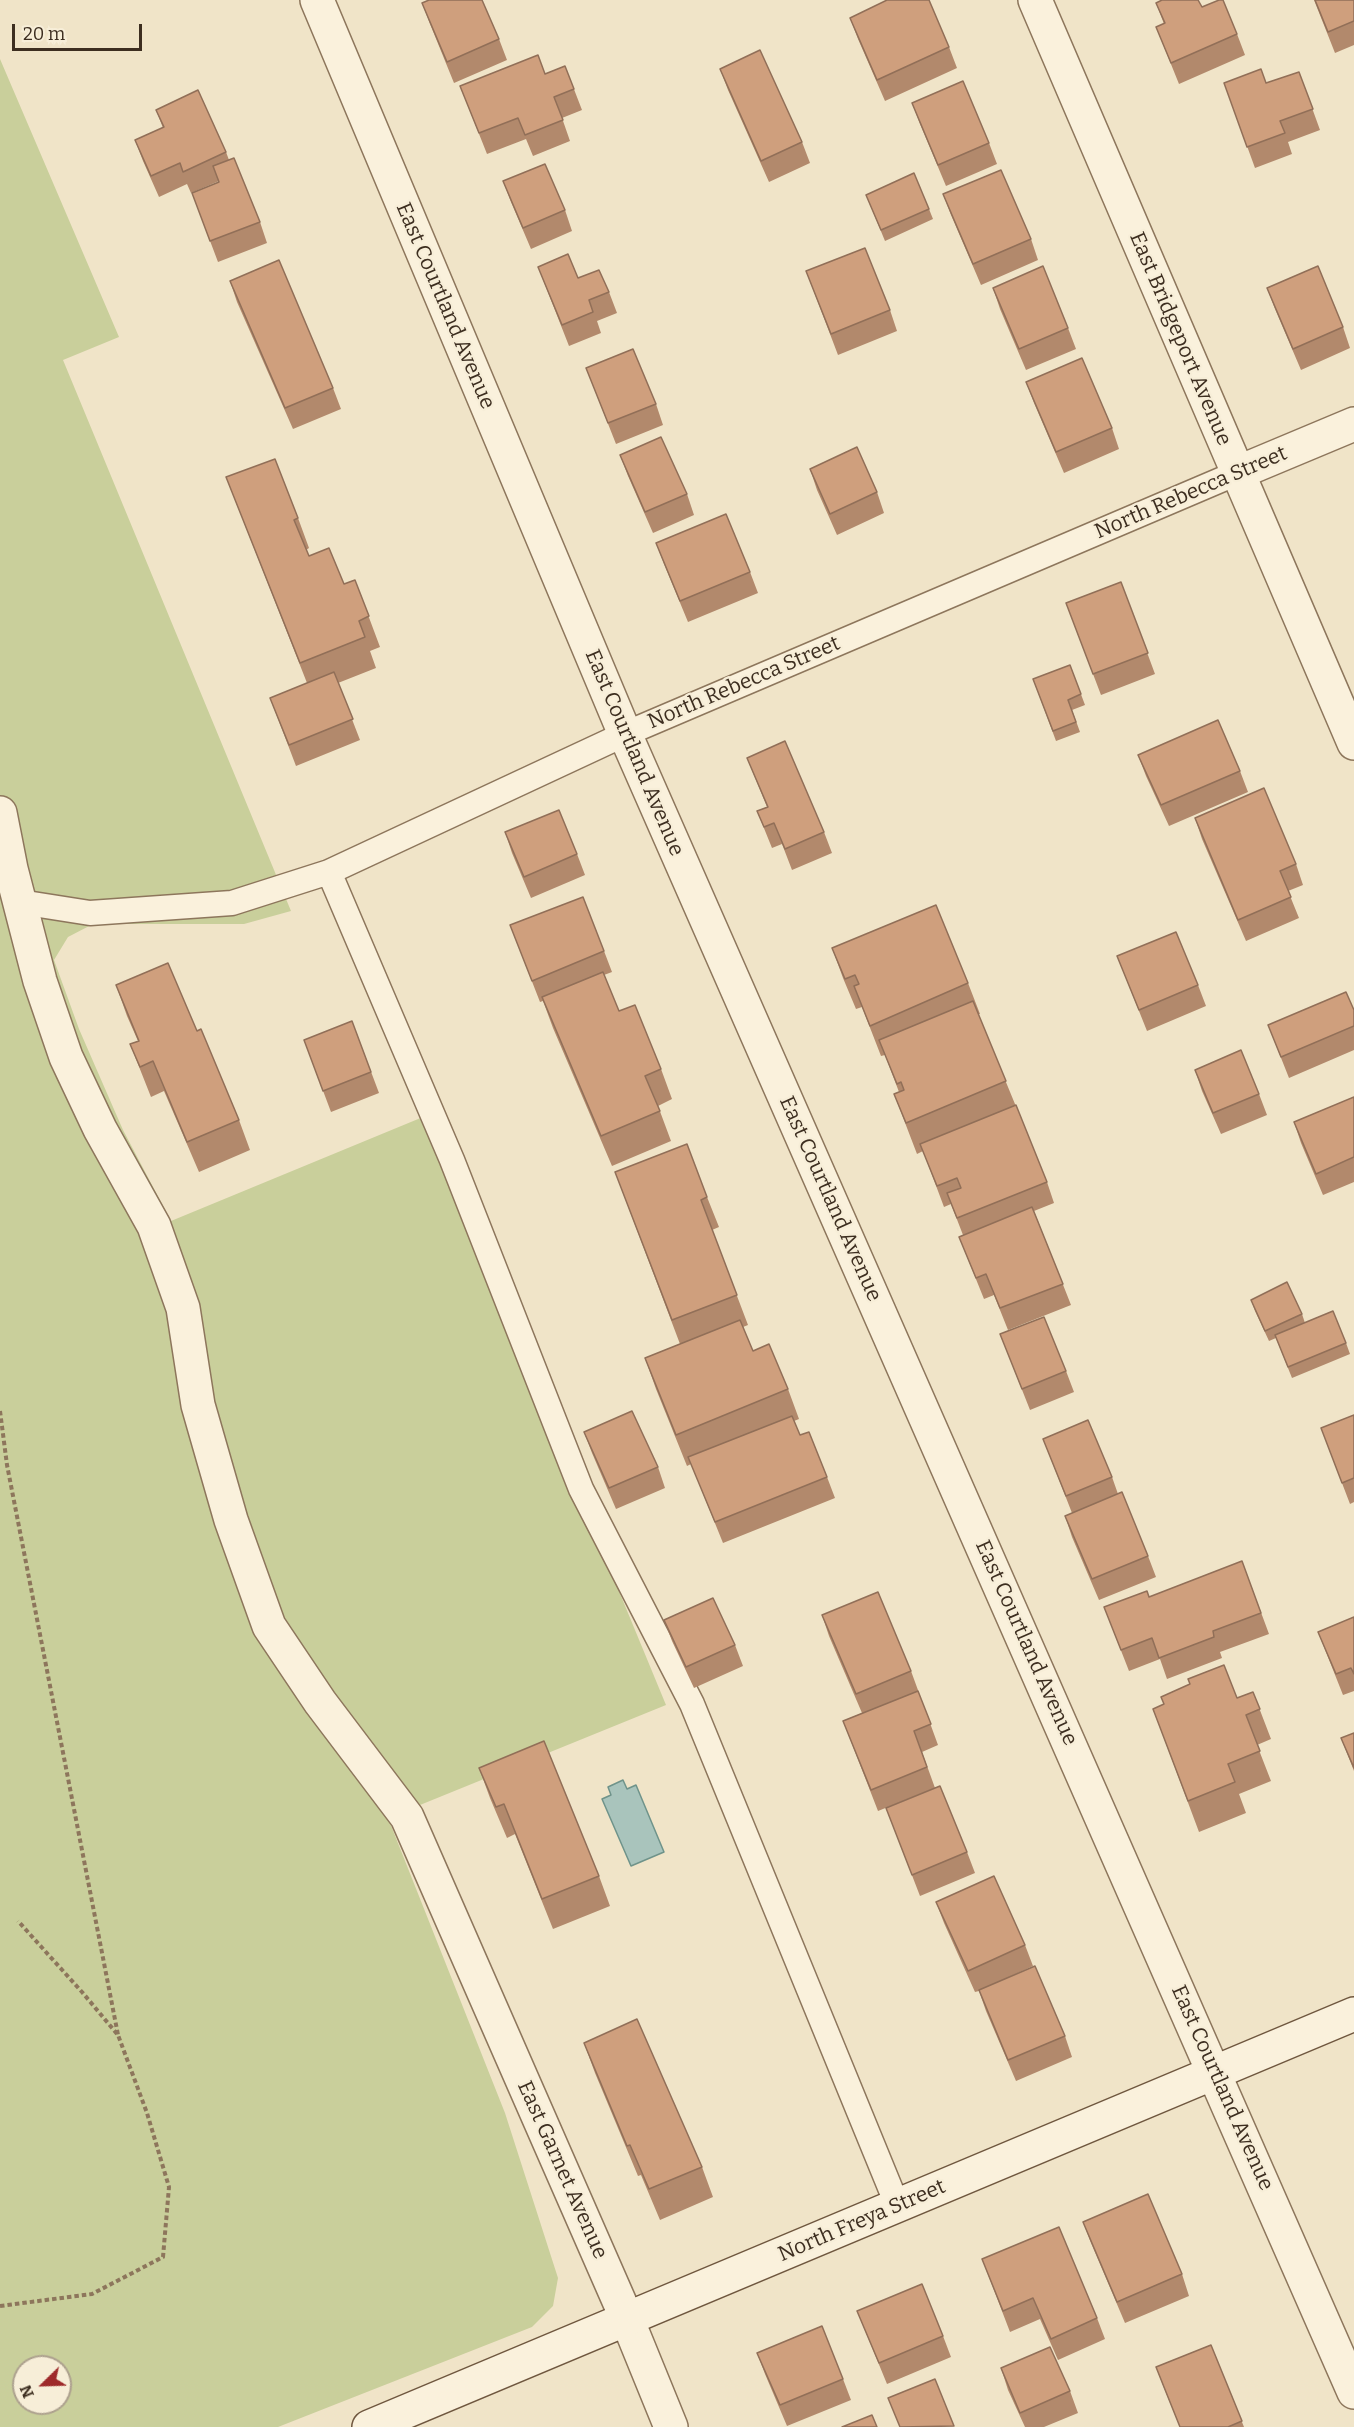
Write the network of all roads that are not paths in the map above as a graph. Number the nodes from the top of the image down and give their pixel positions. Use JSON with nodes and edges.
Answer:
{"nodes":[{"id":1,"x":317,"y":0,"type":"edge"},
{"id":2,"x":1035,"y":0,"type":"edge"},
{"id":3,"x":1354,"y":424,"type":"edge"},
{"id":4,"x":1237,"y":473,"type":"junction"},
{"id":5,"x":625,"y":734,"type":"junction"},
{"id":6,"x":1354,"y":743,"type":"edge"},
{"id":7,"x":0,"y":813,"type":"edge"},
{"id":8,"x":329,"y":872,"type":"junction"},
{"id":9,"x":20,"y":902,"type":"junction"},
{"id":10,"x":1354,"y":2014,"type":"edge"},
{"id":11,"x":1215,"y":2073,"type":"junction"},
{"id":12,"x":898,"y":2207,"type":"junction"},
{"id":13,"x":627,"y":2319,"type":"junction"},
{"id":14,"x":1354,"y":2392,"type":"edge"},
{"id":15,"x":369,"y":2427,"type":"edge"},
{"id":16,"x":671,"y":2427,"type":"edge"}],
"edges":[{"from":1,"to":5,"type":"street","name":"East Courtland Avenue"},
{"from":2,"to":4,"type":"street","name":"East Bridgeport Avenue"},
{"from":3,"to":4,"type":"street","name":"North Rebecca Street"},
{"from":4,"to":5,"type":"lane","name":"North Rebecca Street"},
{"from":4,"to":6,"type":"street","name":"East Bridgeport Avenue"},
{"from":5,"to":8,"type":"lane","name":"North Rebecca Street"},
{"from":5,"to":11,"type":"street","name":"East Courtland Avenue"},
{"from":7,"to":9,"type":"street","name":"East Garnet Avenue"},
{"from":8,"to":9,"type":"lane","name":"North Rebecca Street"},
{"from":8,"to":12,"type":"lane"},
{"from":9,"to":13,"type":"street","name":"East Garnet Avenue"},
{"from":10,"to":11,"type":"street","name":"North Freya Street"},
{"from":11,"to":12,"type":"street","name":"North Freya Street"},
{"from":11,"to":14,"type":"street","name":"East Courtland Avenue"},
{"from":12,"to":13,"type":"street","name":"North Freya Street"},
{"from":13,"to":15,"type":"street","name":"North Freya Street"},
{"from":13,"to":16,"type":"street","name":"East Garnet Avenue"}]}
